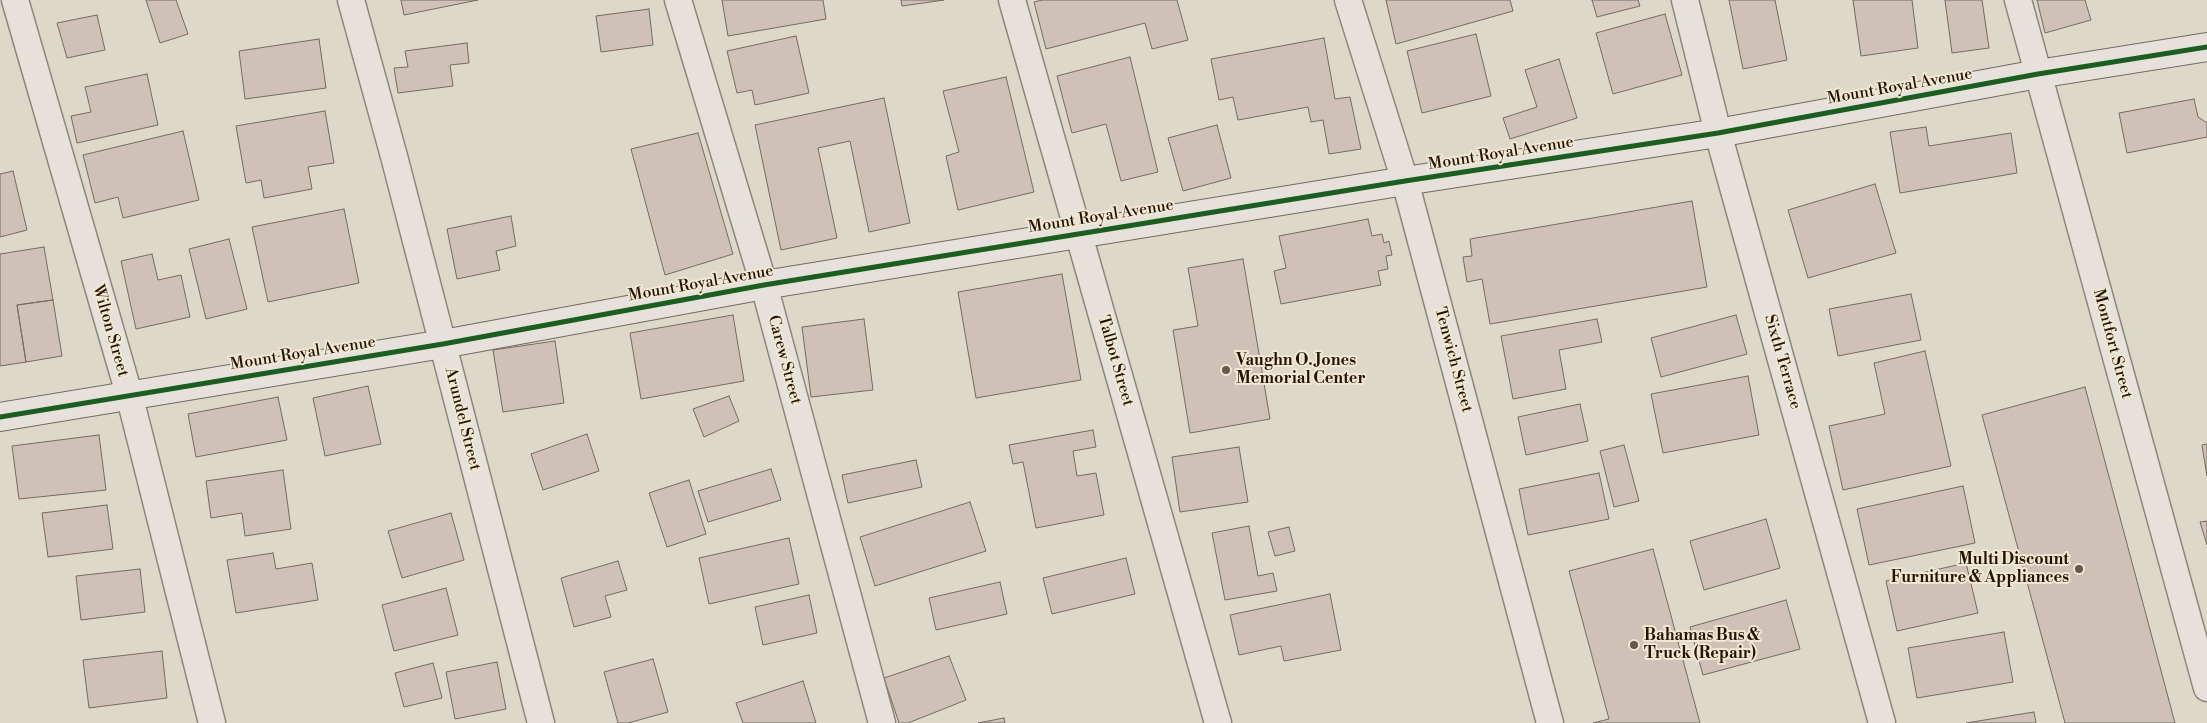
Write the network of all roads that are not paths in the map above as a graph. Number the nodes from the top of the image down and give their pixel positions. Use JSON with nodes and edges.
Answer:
{"nodes":[{"id":1,"x":15,"y":0,"type":"edge"},
{"id":2,"x":351,"y":0,"type":"edge"},
{"id":3,"x":678,"y":0,"type":"edge"},
{"id":4,"x":1012,"y":0,"type":"edge"},
{"id":5,"x":1348,"y":0,"type":"edge"},
{"id":6,"x":1685,"y":0,"type":"edge"},
{"id":7,"x":2018,"y":0,"type":"edge"},
{"id":8,"x":2207,"y":47,"type":"edge"},
{"id":9,"x":2038,"y":74,"type":"junction"},
{"id":10,"x":1718,"y":134,"type":"junction"},
{"id":11,"x":1405,"y":181,"type":"junction"},
{"id":12,"x":1079,"y":234,"type":"junction"},
{"id":13,"x":764,"y":285,"type":"junction"},
{"id":14,"x":443,"y":344,"type":"junction"},
{"id":15,"x":129,"y":394,"type":"junction"},
{"id":16,"x":0,"y":417,"type":"edge"},
{"id":17,"x":2207,"y":688,"type":"edge"},
{"id":18,"x":212,"y":723,"type":"edge"},
{"id":19,"x":541,"y":723,"type":"edge"},
{"id":20,"x":882,"y":723,"type":"edge"},
{"id":21,"x":1218,"y":723,"type":"edge"},
{"id":22,"x":1550,"y":723,"type":"edge"},
{"id":23,"x":1882,"y":723,"type":"edge"}],
"edges":[{"from":1,"to":15,"type":"street","name":"Wilton Street"},
{"from":2,"to":14,"type":"street","name":"Arundel Street"},
{"from":3,"to":13,"type":"street","name":"Carew Street"},
{"from":4,"to":12,"type":"street","name":"Talbot Street"},
{"from":5,"to":11,"type":"street","name":"Tenwich Street"},
{"from":6,"to":10,"type":"street","name":"Sixth Terrace"},
{"from":7,"to":9,"type":"street","name":"Montfort Street"},
{"from":8,"to":9,"type":"street","name":"Mount Royal Avenue"},
{"from":9,"to":10,"type":"street","name":"Mount Royal Avenue"},
{"from":9,"to":17,"type":"street","name":"Montfort Street"},
{"from":10,"to":11,"type":"street","name":"Mount Royal Avenue"},
{"from":10,"to":23,"type":"street","name":"Sixth Terrace"},
{"from":11,"to":12,"type":"street","name":"Mount Royal Avenue"},
{"from":11,"to":22,"type":"street","name":"Tenwich Street"},
{"from":12,"to":13,"type":"street","name":"Mount Royal Avenue"},
{"from":12,"to":21,"type":"street","name":"Talbot Street"},
{"from":13,"to":14,"type":"street","name":"Mount Royal Avenue"},
{"from":13,"to":20,"type":"street","name":"Carew Street"},
{"from":14,"to":15,"type":"street","name":"Mount Royal Avenue"},
{"from":14,"to":19,"type":"street","name":"Arundel Street"},
{"from":15,"to":16,"type":"street","name":"Mount Royal Avenue"},
{"from":15,"to":18,"type":"street","name":"Wilton Street"}]}
